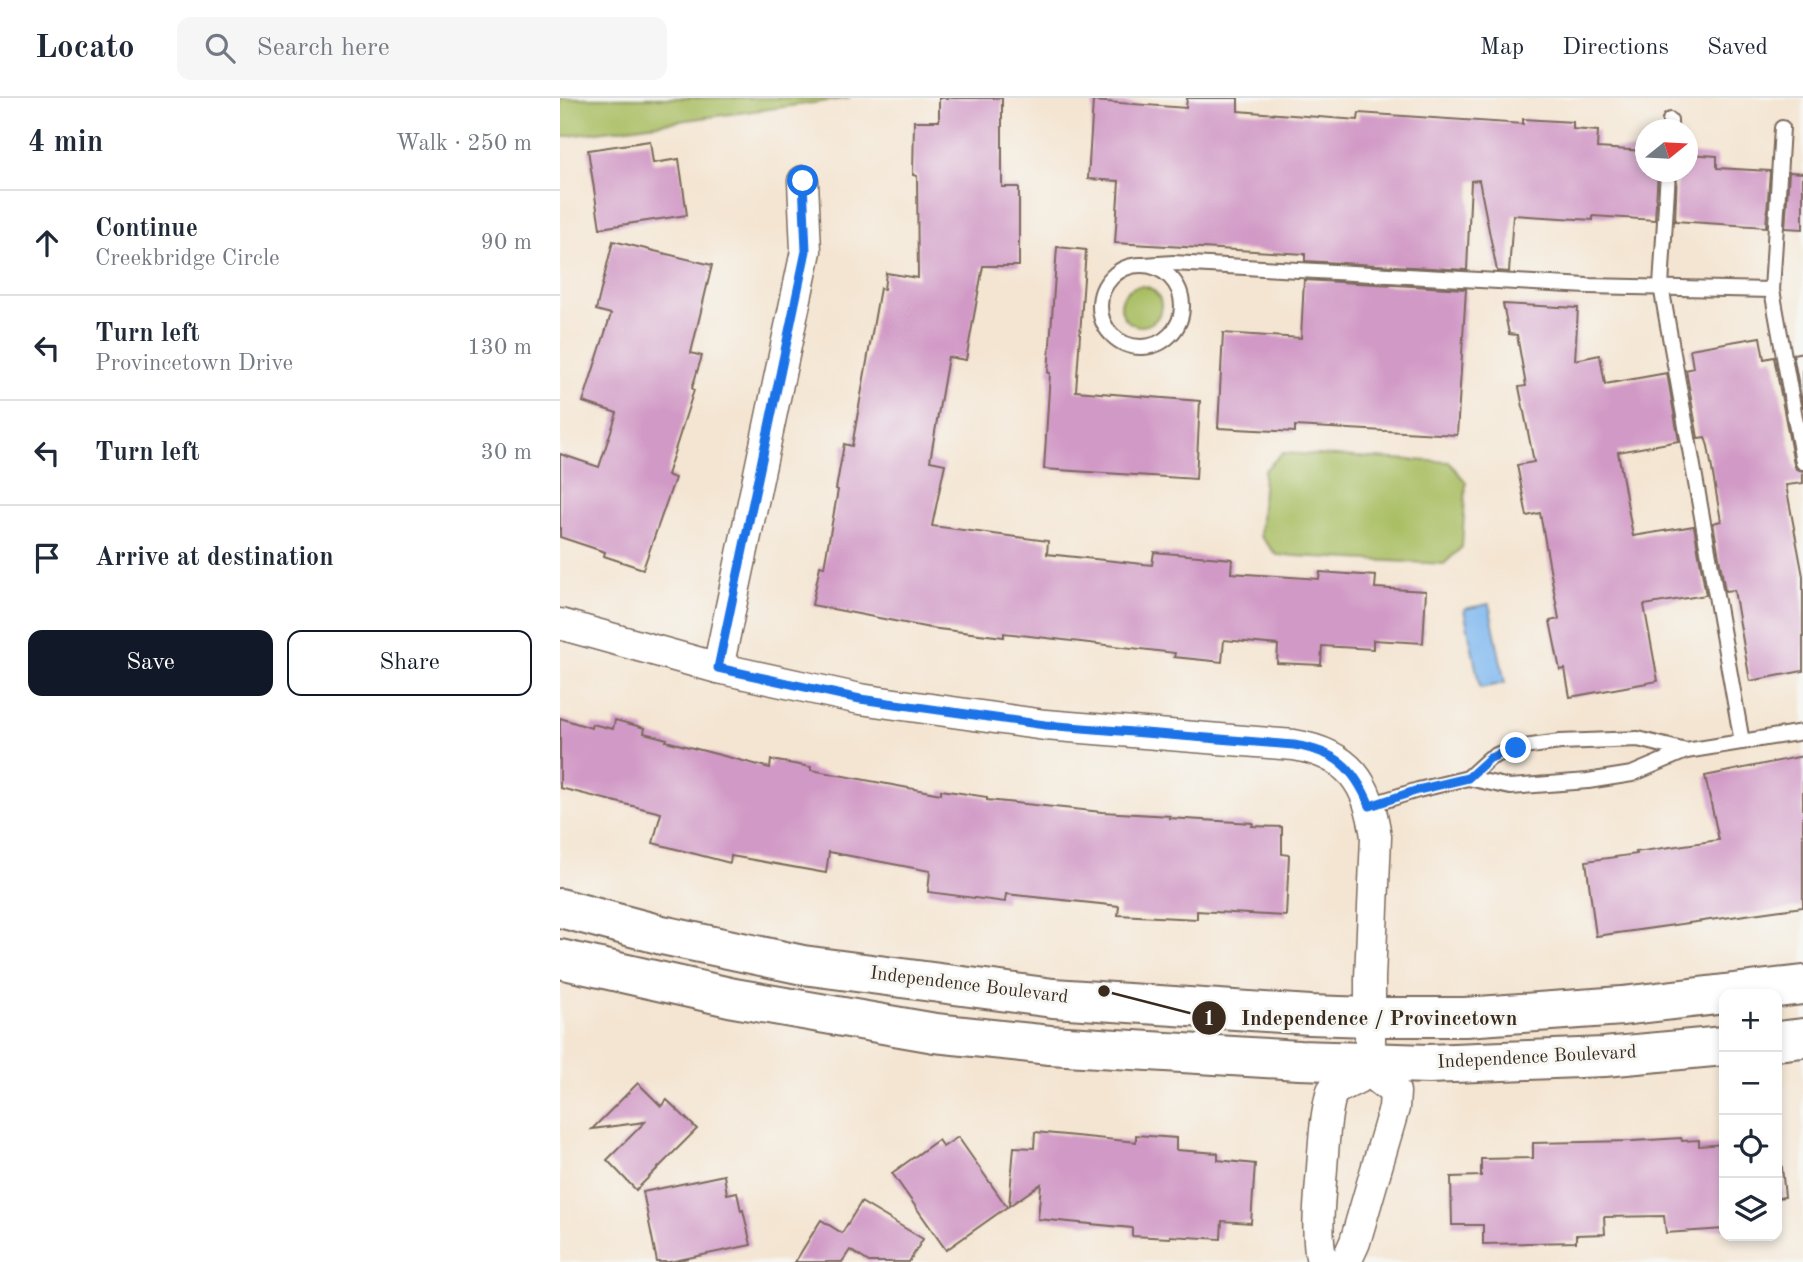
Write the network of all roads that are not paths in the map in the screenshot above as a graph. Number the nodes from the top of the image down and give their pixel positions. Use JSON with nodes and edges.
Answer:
{"nodes":[{"id":1,"x":1782,"y":128,"type":"dead end"},
{"id":2,"x":803,"y":181,"type":"dead end"},
{"id":3,"x":1667,"y":182,"type":"edge"},
{"id":4,"x":1144,"y":265,"type":"junction"},
{"id":5,"x":1661,"y":286,"type":"junction"},
{"id":6,"x":1772,"y":290,"type":"junction"},
{"id":7,"x":1803,"y":462,"type":"edge"},
{"id":8,"x":560,"y":624,"type":"edge"},
{"id":9,"x":718,"y":668,"type":"junction"},
{"id":10,"x":1803,"y":732,"type":"edge"},
{"id":11,"x":1742,"y":742,"type":"junction"},
{"id":12,"x":1686,"y":751,"type":"junction"},
{"id":13,"x":1468,"y":778,"type":"junction"},
{"id":14,"x":1370,"y":806,"type":"junction"},
{"id":15,"x":560,"y":908,"type":"edge"},
{"id":16,"x":560,"y":959,"type":"edge"},
{"id":17,"x":1803,"y":985,"type":"edge"},
{"id":18,"x":1369,"y":1017,"type":"junction"},
{"id":19,"x":1803,"y":1038,"type":"edge"},
{"id":20,"x":1782,"y":1040,"type":"edge"},
{"id":21,"x":1719,"y":1046,"type":"edge"},
{"id":22,"x":1370,"y":1068,"type":"junction"},
{"id":23,"x":1322,"y":1262,"type":"edge"},
{"id":24,"x":1346,"y":1262,"type":"edge"}],
"edges":[{"from":1,"to":6,"type":"lane"},
{"from":2,"to":9,"type":"street"},
{"from":3,"to":5,"type":"lane"},
{"from":4,"to":4,"type":"lane"},
{"from":4,"to":5,"type":"lane"},
{"from":5,"to":6,"type":"lane"},
{"from":5,"to":11,"type":"lane"},
{"from":6,"to":7,"type":"lane"},
{"from":8,"to":9,"type":"street"},
{"from":9,"to":14,"type":"street"},
{"from":10,"to":11,"type":"lane"},
{"from":11,"to":12,"type":"lane"},
{"from":12,"to":13,"type":"lane"},
{"from":12,"to":13,"type":"lane"},
{"from":13,"to":14,"type":"lane"},
{"from":14,"to":18,"type":"street"},
{"from":15,"to":18,"type":"street","name":"Independence Boulevard"},
{"from":16,"to":22,"type":"street","name":"Independence Boulevard"},
{"from":17,"to":18,"type":"street","name":"Independence Boulevard"},
{"from":18,"to":22,"type":"street"},
{"from":19,"to":20,"type":"street"},
{"from":21,"to":22,"type":"street","name":"Independence Boulevard"},
{"from":22,"to":23,"type":"street"},
{"from":22,"to":24,"type":"street"}]}
